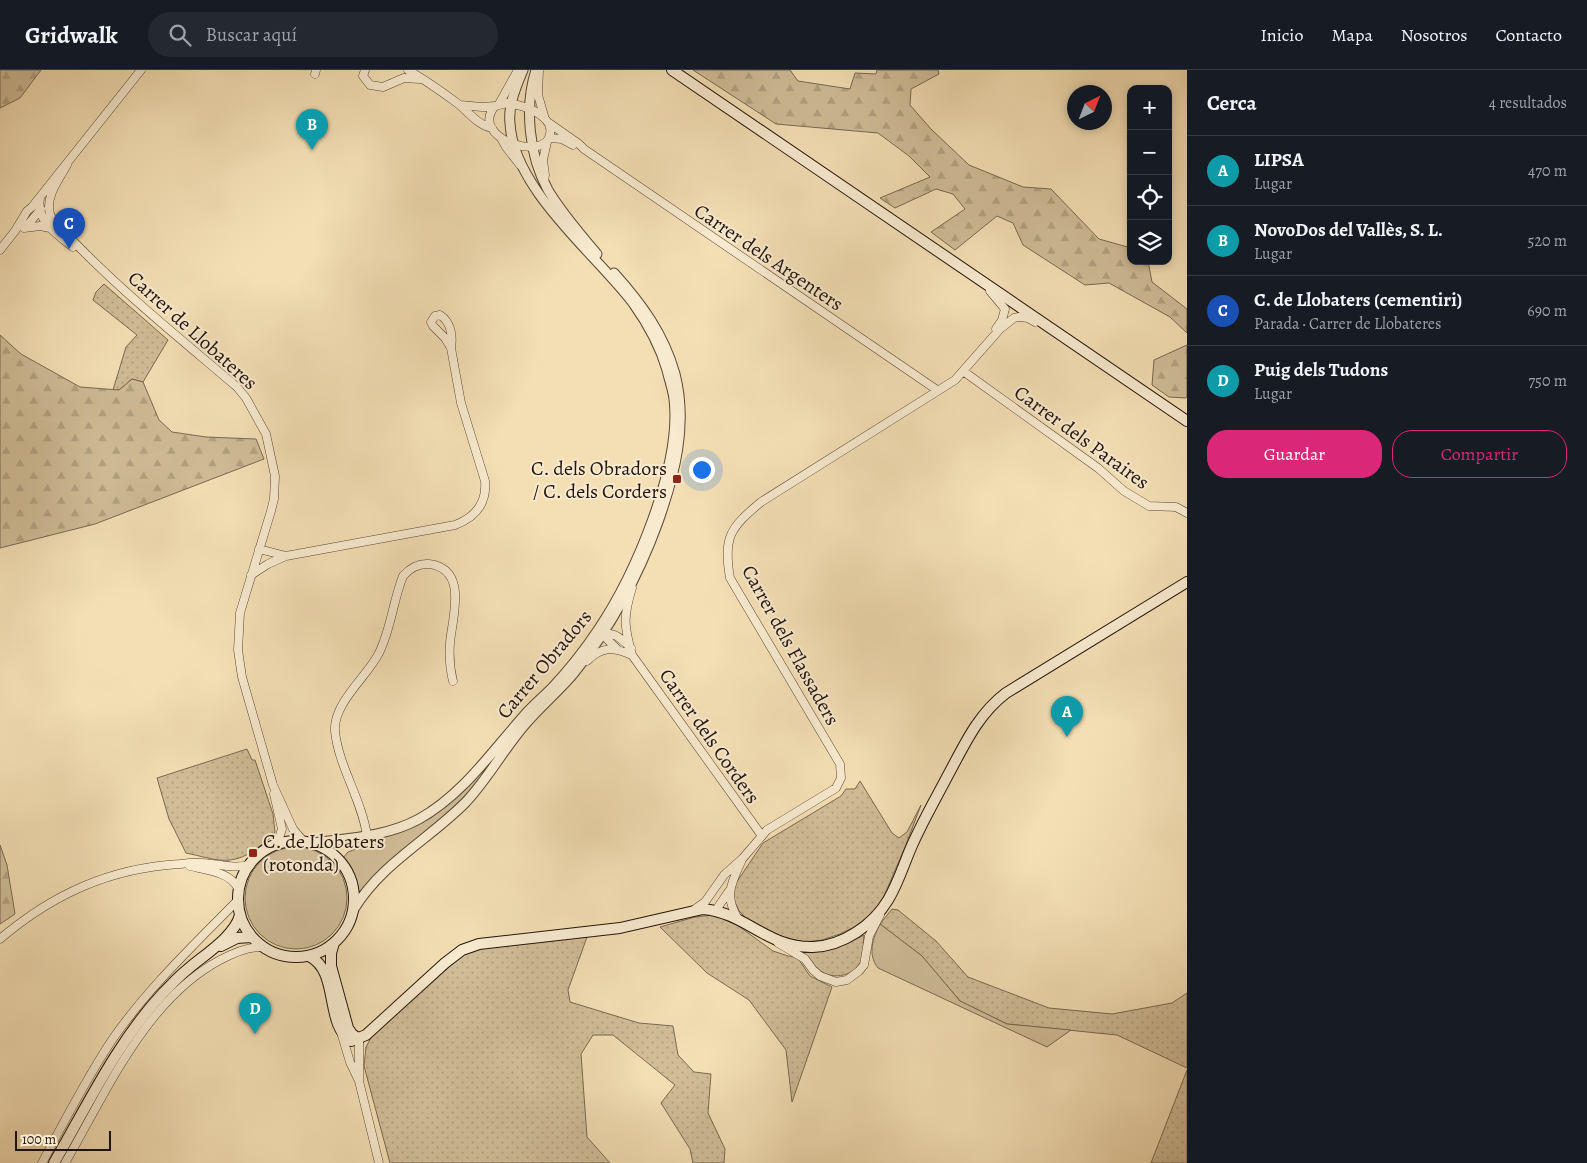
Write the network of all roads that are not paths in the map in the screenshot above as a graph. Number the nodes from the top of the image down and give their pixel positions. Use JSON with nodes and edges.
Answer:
{"nodes":[{"id":1,"x":141,"y":70,"type":"edge"},
{"id":2,"x":365,"y":70,"type":"edge"},
{"id":3,"x":408,"y":70,"type":"edge"},
{"id":4,"x":518,"y":70,"type":"edge"},
{"id":5,"x":523,"y":70,"type":"edge"},
{"id":6,"x":538,"y":70,"type":"edge"},
{"id":7,"x":672,"y":70,"type":"edge"},
{"id":8,"x":426,"y":81,"type":"junction"},
{"id":9,"x":511,"y":104,"type":"junction"},
{"id":10,"x":460,"y":105,"type":"junction"},
{"id":11,"x":497,"y":105,"type":"junction"},
{"id":12,"x":530,"y":110,"type":"junction"},
{"id":13,"x":547,"y":121,"type":"junction"},
{"id":14,"x":492,"y":128,"type":"junction"},
{"id":15,"x":501,"y":138,"type":"junction"},
{"id":16,"x":548,"y":140,"type":"junction"},
{"id":17,"x":514,"y":144,"type":"junction"},
{"id":18,"x":534,"y":147,"type":"junction"},
{"id":19,"x":584,"y":149,"type":"junction"},
{"id":20,"x":67,"y":165,"type":"junction"},
{"id":21,"x":524,"y":169,"type":"junction"},
{"id":22,"x":544,"y":181,"type":"junction"},
{"id":23,"x":56,"y":184,"type":"junction"},
{"id":24,"x":42,"y":213,"type":"junction"},
{"id":25,"x":25,"y":228,"type":"junction"},
{"id":26,"x":50,"y":228,"type":"junction"},
{"id":27,"x":15,"y":231,"type":"junction"},
{"id":28,"x":582,"y":240,"type":"junction"},
{"id":29,"x":0,"y":250,"type":"edge"},
{"id":30,"x":87,"y":256,"type":"junction"},
{"id":31,"x":974,"y":276,"type":"junction"},
{"id":32,"x":618,"y":286,"type":"junction"},
{"id":33,"x":635,"y":296,"type":"junction"},
{"id":34,"x":638,"y":310,"type":"junction"},
{"id":35,"x":647,"y":324,"type":"junction"},
{"id":36,"x":661,"y":337,"type":"junction"},
{"id":37,"x":1065,"y":338,"type":"junction"},
{"id":38,"x":451,"y":348,"type":"dead end"},
{"id":39,"x":984,"y":348,"type":"junction"},
{"id":40,"x":662,"y":357,"type":"junction"},
{"id":41,"x":963,"y":371,"type":"junction"},
{"id":42,"x":678,"y":389,"type":"junction"},
{"id":43,"x":937,"y":390,"type":"junction"},
{"id":44,"x":1187,"y":421,"type":"edge"},
{"id":45,"x":672,"y":456,"type":"junction"},
{"id":46,"x":1187,"y":513,"type":"edge"},
{"id":47,"x":648,"y":548,"type":"junction"},
{"id":48,"x":260,"y":549,"type":"junction"},
{"id":49,"x":286,"y":556,"type":"junction"},
{"id":50,"x":251,"y":575,"type":"junction"},
{"id":51,"x":635,"y":579,"type":"junction"},
{"id":52,"x":1187,"y":582,"type":"edge"},
{"id":53,"x":623,"y":587,"type":"junction"},
{"id":54,"x":604,"y":633,"type":"junction"},
{"id":55,"x":618,"y":650,"type":"junction"},
{"id":56,"x":631,"y":651,"type":"junction"},
{"id":57,"x":574,"y":673,"type":"junction"},
{"id":58,"x":559,"y":680,"type":"junction"},
{"id":59,"x":453,"y":681,"type":"dead end"},
{"id":60,"x":526,"y":718,"type":"junction"},
{"id":61,"x":273,"y":785,"type":"junction"},
{"id":62,"x":367,"y":836,"type":"junction"},
{"id":63,"x":762,"y":836,"type":"junction"},
{"id":64,"x":308,"y":842,"type":"junction"},
{"id":65,"x":278,"y":844,"type":"junction"},
{"id":66,"x":743,"y":858,"type":"junction"},
{"id":67,"x":178,"y":864,"type":"junction"},
{"id":68,"x":249,"y":865,"type":"junction"},
{"id":69,"x":238,"y":888,"type":"junction"},
{"id":70,"x":714,"y":891,"type":"junction"},
{"id":71,"x":729,"y":891,"type":"junction"},
{"id":72,"x":237,"y":901,"type":"junction"},
{"id":73,"x":888,"y":901,"type":"junction"},
{"id":74,"x":354,"y":909,"type":"junction"},
{"id":75,"x":716,"y":910,"type":"junction"},
{"id":76,"x":692,"y":911,"type":"junction"},
{"id":77,"x":240,"y":915,"type":"junction"},
{"id":78,"x":738,"y":919,"type":"junction"},
{"id":79,"x":251,"y":937,"type":"junction"},
{"id":80,"x":772,"y":939,"type":"junction"},
{"id":81,"x":0,"y":940,"type":"edge"},
{"id":82,"x":334,"y":942,"type":"junction"},
{"id":83,"x":263,"y":947,"type":"junction"},
{"id":84,"x":209,"y":952,"type":"junction"},
{"id":85,"x":309,"y":956,"type":"junction"},
{"id":86,"x":341,"y":1032,"type":"junction"},
{"id":87,"x":359,"y":1039,"type":"junction"},
{"id":88,"x":359,"y":1081,"type":"junction"},
{"id":89,"x":42,"y":1163,"type":"edge"},
{"id":90,"x":54,"y":1163,"type":"edge"},
{"id":91,"x":65,"y":1163,"type":"edge"},
{"id":92,"x":378,"y":1163,"type":"edge"}],
"edges":[{"from":1,"to":20,"type":"street"},
{"from":2,"to":8,"type":"street"},
{"from":3,"to":8,"type":"street"},
{"from":4,"to":11,"type":"street"},
{"from":5,"to":9,"type":"street"},
{"from":6,"to":12,"type":"street"},
{"from":6,"to":13,"type":"street"},
{"from":7,"to":31,"type":"main road"},
{"from":8,"to":10,"type":"street"},
{"from":9,"to":11,"type":"street","name":"Carrer dels Argenters"},
{"from":9,"to":12,"type":"street","name":"Carrer dels Argenters"},
{"from":9,"to":17,"type":"street"},
{"from":10,"to":11,"type":"street","name":"Carrer dels Argenters"},
{"from":10,"to":14,"type":"street"},
{"from":11,"to":14,"type":"street"},
{"from":12,"to":13,"type":"street","name":"Carrer dels Argenters"},
{"from":12,"to":18,"type":"street"},
{"from":13,"to":16,"type":"street"},
{"from":13,"to":19,"type":"street","name":"Carrer dels Argenters"},
{"from":14,"to":15,"type":"street"},
{"from":15,"to":17,"type":"street"},
{"from":15,"to":21,"type":"street"},
{"from":16,"to":18,"type":"street"},
{"from":16,"to":19,"type":"street","name":"Carrer dels Argenters"},
{"from":16,"to":22,"type":"street"},
{"from":17,"to":18,"type":"street"},
{"from":17,"to":21,"type":"street"},
{"from":18,"to":22,"type":"street"},
{"from":19,"to":43,"type":"street","name":"Carrer dels Argenters"},
{"from":20,"to":23,"type":"street"},
{"from":20,"to":24,"type":"street"},
{"from":21,"to":28,"type":"street"},
{"from":22,"to":28,"type":"street"},
{"from":23,"to":24,"type":"street"},
{"from":23,"to":24,"type":"street"},
{"from":24,"to":25,"type":"street"},
{"from":24,"to":26,"type":"street","name":"Carrer de Llobateres"},
{"from":24,"to":27,"type":"street"},
{"from":24,"to":30,"type":"street","name":"Carrer de Llobateres"},
{"from":25,"to":26,"type":"street"},
{"from":25,"to":27,"type":"street"},
{"from":26,"to":30,"type":"street","name":"Carrer de Llobateres"},
{"from":27,"to":29,"type":"street"},
{"from":28,"to":32,"type":"street","name":"Carrer Obradors"},
{"from":28,"to":33,"type":"street"},
{"from":30,"to":48,"type":"street","name":"Carrer de Llobateres"},
{"from":31,"to":37,"type":"main road"},
{"from":31,"to":39,"type":"street","name":"Carrer dels Flassaders"},
{"from":32,"to":33,"type":"street"},
{"from":32,"to":34,"type":"street","name":"Carrer Obradors"},
{"from":33,"to":34,"type":"street"},
{"from":33,"to":36,"type":"street"},
{"from":34,"to":35,"type":"street","name":"Carrer Obradors"},
{"from":35,"to":36,"type":"street"},
{"from":35,"to":40,"type":"street","name":"Carrer Obradors"},
{"from":36,"to":40,"type":"street"},
{"from":36,"to":42,"type":"street"},
{"from":37,"to":39,"type":"street","name":"Carrer dels Flassaders"},
{"from":37,"to":44,"type":"main road"},
{"from":38,"to":49,"type":"street"},
{"from":39,"to":41,"type":"street","name":"Carrer dels Flassaders"},
{"from":40,"to":42,"type":"street"},
{"from":40,"to":45,"type":"street","name":"Carrer Obradors"},
{"from":41,"to":43,"type":"street","name":"Carrer dels Flassaders"},
{"from":41,"to":46,"type":"street","name":"Carrer dels Paraires"},
{"from":42,"to":45,"type":"street"},
{"from":42,"to":47,"type":"street"},
{"from":43,"to":63,"type":"street","name":"Carrer dels Flassaders"},
{"from":45,"to":47,"type":"street"},
{"from":45,"to":53,"type":"street","name":"Carrer Obradors"},
{"from":47,"to":51,"type":"street"},
{"from":48,"to":49,"type":"street"},
{"from":48,"to":50,"type":"street","name":"Carrer de Llobateres"},
{"from":49,"to":50,"type":"street"},
{"from":50,"to":61,"type":"street","name":"Carrer de Llobateres"},
{"from":51,"to":54,"type":"street"},
{"from":51,"to":56,"type":"street","name":"Carrer dels Corders"},
{"from":52,"to":73,"type":"main road"},
{"from":53,"to":54,"type":"street"},
{"from":53,"to":58,"type":"street","name":"Carrer Obradors"},
{"from":54,"to":55,"type":"street"},
{"from":54,"to":56,"type":"street","name":"Carrer dels Corders"},
{"from":54,"to":57,"type":"street"},
{"from":54,"to":58,"type":"street"},
{"from":55,"to":56,"type":"street"},
{"from":55,"to":57,"type":"street"},
{"from":56,"to":63,"type":"street","name":"Carrer dels Corders"},
{"from":57,"to":60,"type":"street"},
{"from":58,"to":60,"type":"street","name":"Carrer Obradors"},
{"from":59,"to":62,"type":"street"},
{"from":60,"to":62,"type":"street","name":"Carrer Obradors"},
{"from":60,"to":74,"type":"street"},
{"from":61,"to":64,"type":"street","name":"Carrer de Llobateres"},
{"from":61,"to":65,"type":"street","name":"Carrer de Llobateres"},
{"from":62,"to":64,"type":"street","name":"Carrer Obradors"},
{"from":63,"to":66,"type":"street","name":"Carrer dels Flassaders"},
{"from":64,"to":65,"type":"main road"},
{"from":64,"to":74,"type":"main road"},
{"from":65,"to":68,"type":"main road"},
{"from":66,"to":70,"type":"street","name":"Carrer dels Flassaders"},
{"from":66,"to":71,"type":"street","name":"Carrer dels Flassaders"},
{"from":67,"to":68,"type":"street"},
{"from":67,"to":69,"type":"street"},
{"from":67,"to":81,"type":"street"},
{"from":68,"to":69,"type":"main road"},
{"from":69,"to":72,"type":"main road"},
{"from":70,"to":75,"type":"street"},
{"from":70,"to":76,"type":"street","name":"Carrer dels Flassaders"},
{"from":71,"to":75,"type":"street","name":"Carrer dels Flassaders"},
{"from":71,"to":78,"type":"street"},
{"from":72,"to":77,"type":"main road"},
{"from":72,"to":89,"type":"street"},
{"from":73,"to":80,"type":"main road"},
{"from":73,"to":80,"type":"street"},
{"from":74,"to":82,"type":"main road"},
{"from":75,"to":76,"type":"main road"},
{"from":75,"to":78,"type":"main road"},
{"from":76,"to":87,"type":"main road"},
{"from":77,"to":79,"type":"main road"},
{"from":77,"to":84,"type":"main road"},
{"from":78,"to":80,"type":"main road"},
{"from":79,"to":83,"type":"main road"},
{"from":79,"to":84,"type":"main road"},
{"from":82,"to":85,"type":"main road"},
{"from":82,"to":87,"type":"main road"},
{"from":83,"to":85,"type":"main road"},
{"from":83,"to":91,"type":"street"},
{"from":84,"to":90,"type":"main road"},
{"from":85,"to":86,"type":"main road"},
{"from":86,"to":87,"type":"main road"},
{"from":86,"to":88,"type":"street"},
{"from":87,"to":88,"type":"street"},
{"from":88,"to":92,"type":"street"}]}
